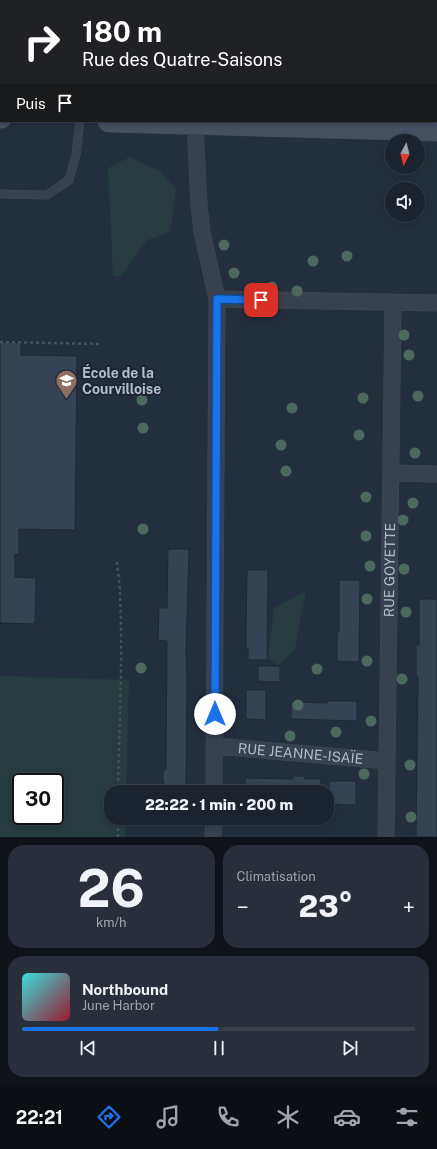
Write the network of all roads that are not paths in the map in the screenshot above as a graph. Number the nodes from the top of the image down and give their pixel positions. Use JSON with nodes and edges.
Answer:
{"nodes":[{"id":1,"x":80,"y":122,"type":"edge"},
{"id":2,"x":152,"y":122,"type":"edge"},
{"id":3,"x":194,"y":123,"type":"junction"},
{"id":4,"x":356,"y":125,"type":"edge"},
{"id":5,"x":437,"y":130,"type":"edge"},
{"id":6,"x":0,"y":194,"type":"edge"},
{"id":7,"x":217,"y":299,"type":"junction"},
{"id":8,"x":393,"y":303,"type":"junction"},
{"id":9,"x":437,"y":303,"type":"edge"},
{"id":10,"x":392,"y":473,"type":"junction"},
{"id":11,"x":437,"y":474,"type":"edge"},
{"id":12,"x":215,"y":746,"type":"junction"},
{"id":13,"x":387,"y":761,"type":"junction"},
{"id":14,"x":214,"y":785,"type":"edge"},
{"id":15,"x":214,"y":825,"type":"edge"},
{"id":16,"x":213,"y":837,"type":"edge"},
{"id":17,"x":386,"y":837,"type":"edge"}],
"edges":[{"from":1,"to":6,"type":"lane"},
{"from":2,"to":3,"type":"street"},
{"from":3,"to":4,"type":"street"},
{"from":3,"to":7,"type":"street"},
{"from":4,"to":5,"type":"street"},
{"from":7,"to":8,"type":"street"},
{"from":7,"to":12,"type":"street"},
{"from":8,"to":9,"type":"street"},
{"from":8,"to":10,"type":"street","name":"RUE GOYETTE"},
{"from":10,"to":11,"type":"street"},
{"from":10,"to":13,"type":"street","name":"RUE GOYETTE"},
{"from":12,"to":13,"type":"street","name":"RUE JEANNE-ISAÏE"},
{"from":12,"to":14,"type":"street"},
{"from":13,"to":17,"type":"street","name":"RUE GOYETTE"},
{"from":15,"to":16,"type":"street"}]}
